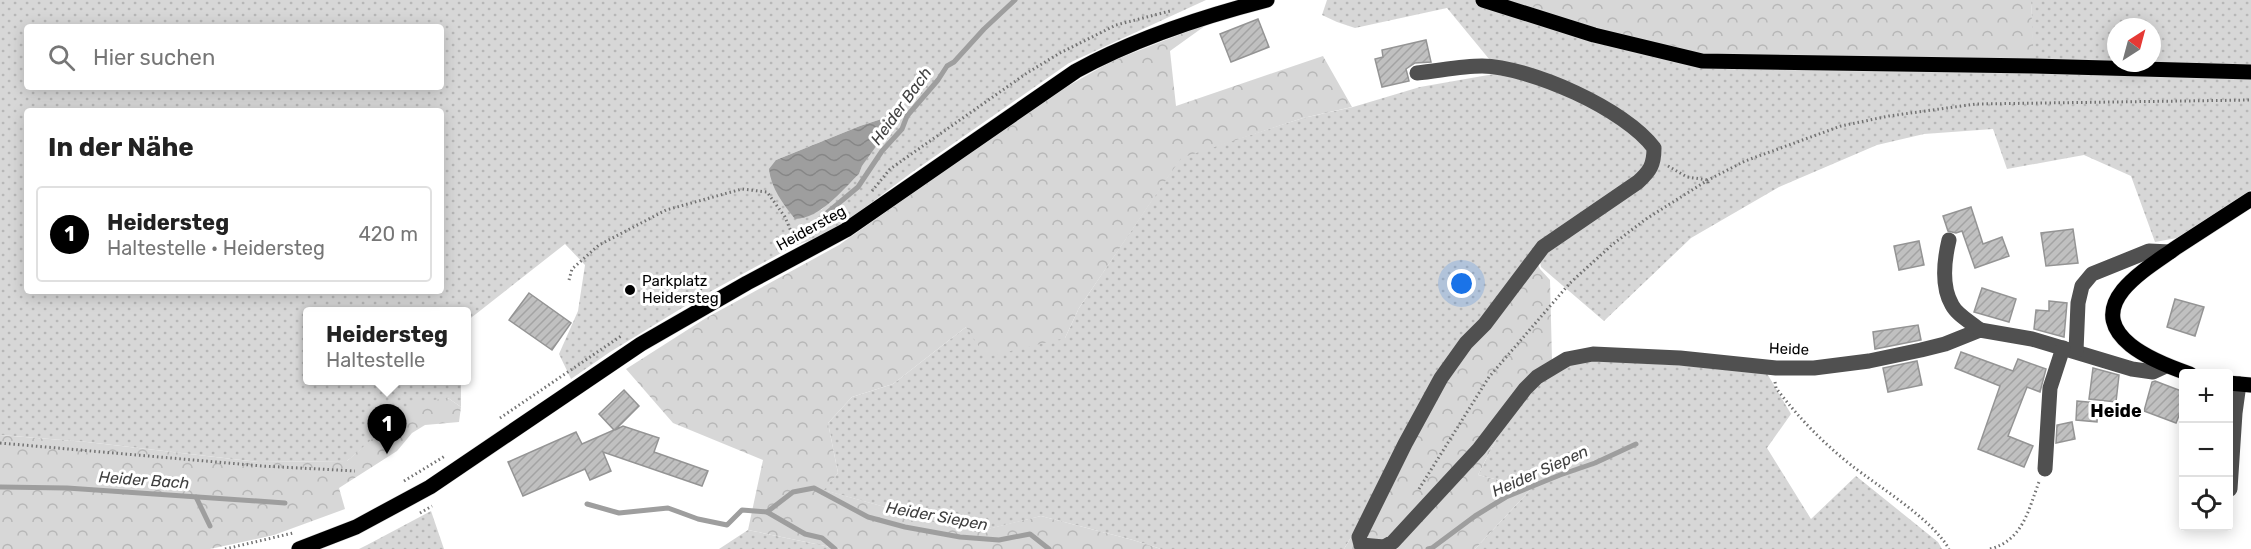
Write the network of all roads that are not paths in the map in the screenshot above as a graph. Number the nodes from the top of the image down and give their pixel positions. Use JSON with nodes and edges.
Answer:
{"nodes":[{"id":1,"x":1267,"y":0,"type":"edge"},
{"id":2,"x":1483,"y":0,"type":"edge"},
{"id":3,"x":1219,"y":7,"type":"edge"},
{"id":4,"x":2251,"y":72,"type":"edge"},
{"id":5,"x":1417,"y":73,"type":"dead end"},
{"id":6,"x":2251,"y":199,"type":"edge"},
{"id":7,"x":1949,"y":240,"type":"dead end"},
{"id":8,"x":2170,"y":252,"type":"junction"},
{"id":9,"x":1980,"y":330,"type":"junction"},
{"id":10,"x":2070,"y":350,"type":"junction"},
{"id":11,"x":2166,"y":366,"type":"junction"},
{"id":12,"x":2179,"y":370,"type":"edge"},
{"id":13,"x":2240,"y":384,"type":"edge"},
{"id":14,"x":2045,"y":469,"type":"road end"},
{"id":15,"x":2231,"y":477,"type":"edge"},
{"id":16,"x":299,"y":549,"type":"edge"}],
"edges":[{"from":1,"to":3,"type":"main road","name":"Heidersteg"},
{"from":2,"to":4,"type":"main road"},
{"from":3,"to":16,"type":"main road","name":"Heidersteg"},
{"from":5,"to":9,"type":"lane","name":"Heide"},
{"from":6,"to":8,"type":"main road"},
{"from":7,"to":9,"type":"lane"},
{"from":8,"to":10,"type":"lane"},
{"from":8,"to":11,"type":"main road"},
{"from":9,"to":10,"type":"lane"},
{"from":10,"to":11,"type":"lane"},
{"from":10,"to":14,"type":"lane"},
{"from":11,"to":12,"type":"main road"},
{"from":13,"to":15,"type":"lane"}]}
